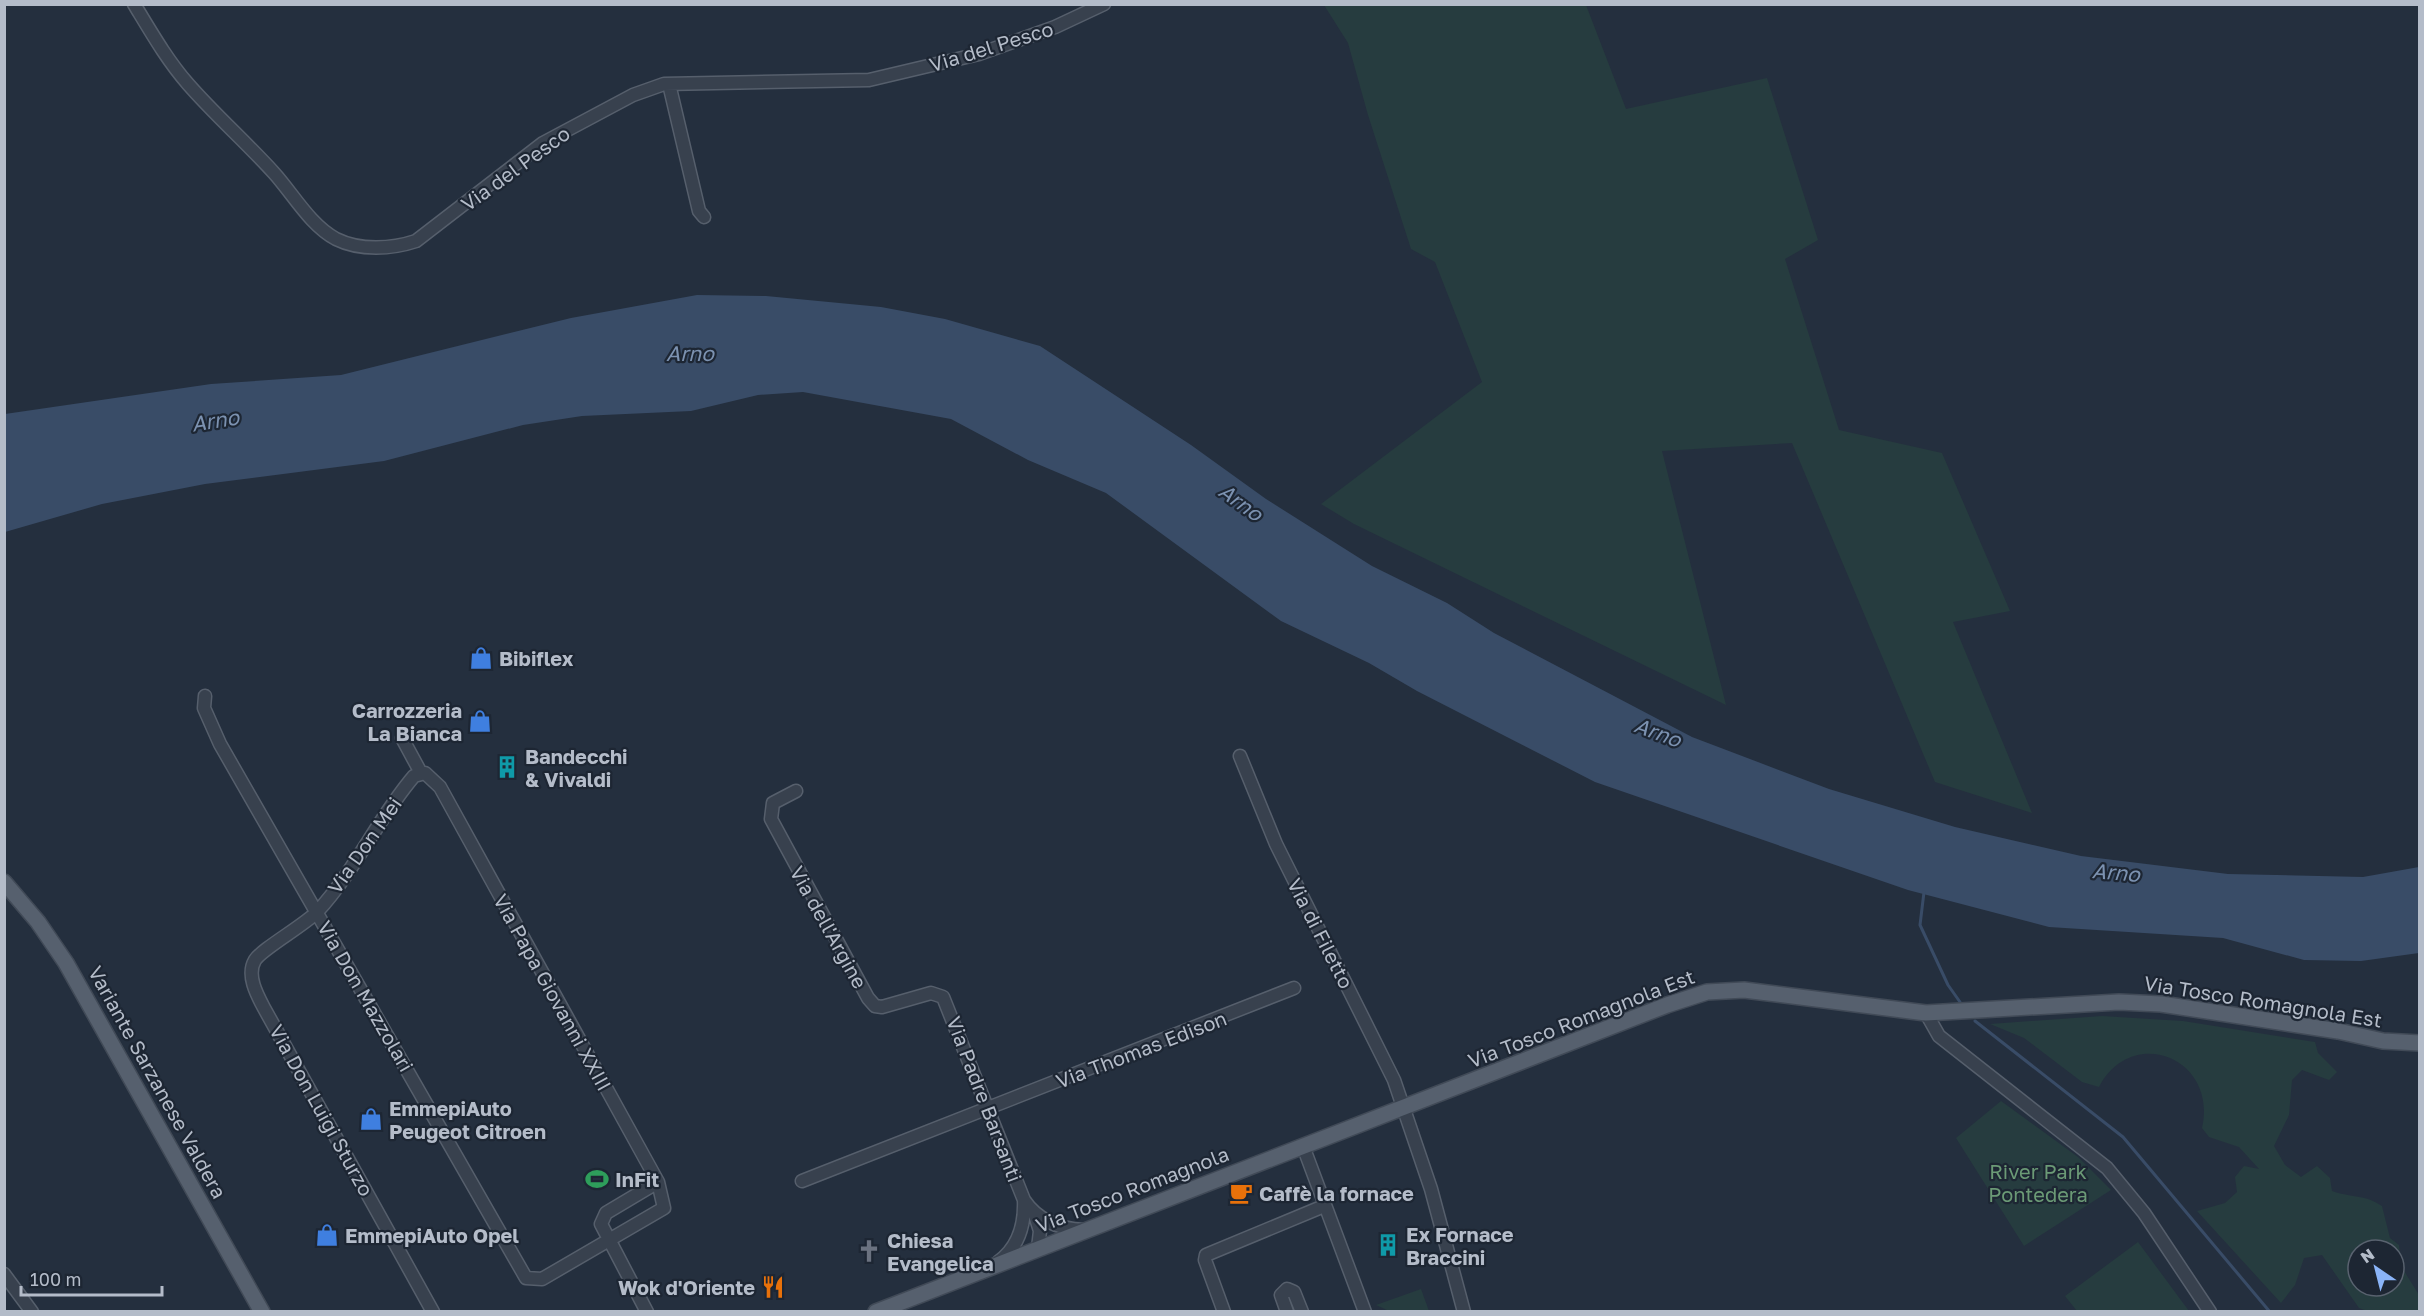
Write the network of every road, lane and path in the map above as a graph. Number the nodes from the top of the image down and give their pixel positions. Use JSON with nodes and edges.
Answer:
{"nodes":[{"id":1,"x":134,"y":4,"type":"edge"},
{"id":2,"x":1104,"y":4,"type":"edge"},
{"id":3,"x":669,"y":84,"type":"junction"},
{"id":4,"x":704,"y":216,"type":"dead end"},
{"id":5,"x":205,"y":696,"type":"dead end"},
{"id":6,"x":402,"y":738,"type":"dead end"},
{"id":7,"x":1240,"y":756,"type":"dead end"},
{"id":8,"x":421,"y":773,"type":"junction"},
{"id":9,"x":796,"y":791,"type":"dead end"},
{"id":10,"x":4,"y":882,"type":"edge"},
{"id":11,"x":317,"y":911,"type":"junction"},
{"id":12,"x":276,"y":945,"type":"joint"},
{"id":13,"x":1294,"y":988,"type":"dead end"},
{"id":14,"x":944,"y":998,"type":"joint"},
{"id":15,"x":1926,"y":1013,"type":"junction"},
{"id":16,"x":2420,"y":1043,"type":"edge"},
{"id":17,"x":1404,"y":1107,"type":"junction"},
{"id":18,"x":988,"y":1109,"type":"junction"},
{"id":19,"x":1303,"y":1146,"type":"junction"},
{"id":20,"x":802,"y":1181,"type":"dead end"},
{"id":21,"x":658,"y":1182,"type":"junction"},
{"id":22,"x":1024,"y":1200,"type":"junction"},
{"id":23,"x":1324,"y":1206,"type":"junction"},
{"id":24,"x":1034,"y":1212,"type":"junction"},
{"id":25,"x":1022,"y":1227,"type":"junction"},
{"id":26,"x":1084,"y":1230,"type":"junction"},
{"id":27,"x":608,"y":1240,"type":"junction"},
{"id":28,"x":1038,"y":1248,"type":"junction"},
{"id":29,"x":993,"y":1265,"type":"junction"},
{"id":30,"x":4,"y":1274,"type":"edge"},
{"id":31,"x":32,"y":1311,"type":"edge"},
{"id":32,"x":262,"y":1311,"type":"edge"},
{"id":33,"x":433,"y":1311,"type":"edge"},
{"id":34,"x":647,"y":1311,"type":"edge"},
{"id":35,"x":876,"y":1311,"type":"edge"},
{"id":36,"x":1224,"y":1311,"type":"edge"},
{"id":37,"x":1287,"y":1311,"type":"edge"},
{"id":38,"x":1302,"y":1311,"type":"edge"},
{"id":39,"x":1365,"y":1311,"type":"edge"},
{"id":40,"x":1464,"y":1311,"type":"edge"},
{"id":41,"x":2210,"y":1311,"type":"edge"}],
"edges":[{"from":1,"to":3,"type":"street","name":"Via del Pesco"},
{"from":2,"to":3,"type":"street","name":"Via del Pesco"},
{"from":3,"to":4,"type":"street"},
{"from":5,"to":11,"type":"street","name":"Via Don Mazzolari"},
{"from":6,"to":8,"type":"street"},
{"from":7,"to":17,"type":"street","name":"Via di Filetto"},
{"from":8,"to":11,"type":"street","name":"Via Don Mei"},
{"from":8,"to":21,"type":"street","name":"Via Papa Giovanni XXIII"},
{"from":9,"to":14,"type":"street","name":"Via dell'Argine"},
{"from":10,"to":32,"type":"main road","name":"Variante Sarzanese Valdera"},
{"from":11,"to":12,"type":"street","name":"Via Don Mei"},
{"from":11,"to":27,"type":"street","name":"Via Don Mazzolari"},
{"from":12,"to":33,"type":"street","name":"Via Don Luigi Sturzo"},
{"from":13,"to":18,"type":"street","name":"Via Thomas Edison"},
{"from":14,"to":18,"type":"street","name":"Via Padre Barsanti"},
{"from":15,"to":16,"type":"main road","name":"Via Tosco Romagnola Est"},
{"from":15,"to":17,"type":"main road","name":"Via Tosco Romagnola Est"},
{"from":15,"to":41,"type":"street"},
{"from":17,"to":19,"type":"main road","name":"Via Tosco Romagnola"},
{"from":17,"to":40,"type":"street","name":"Via di Filetto"},
{"from":18,"to":20,"type":"street","name":"Via Thomas Edison"},
{"from":18,"to":22,"type":"street","name":"Via Padre Barsanti"},
{"from":19,"to":23,"type":"street"},
{"from":19,"to":26,"type":"main road","name":"Via Tosco Romagnola"},
{"from":21,"to":27,"type":"street"},
{"from":21,"to":27,"type":"street","name":"Via Don Mazzolari"},
{"from":22,"to":24,"type":"street","name":"Via Padre Barsanti"},
{"from":22,"to":25,"type":"street","name":"Via Padre Barsanti"},
{"from":23,"to":36,"type":"street"},
{"from":23,"to":39,"type":"street"},
{"from":24,"to":26,"type":"street","name":"Via Padre Barsanti"},
{"from":24,"to":28,"type":"street"},
{"from":25,"to":28,"type":"street"},
{"from":25,"to":29,"type":"street","name":"Via Padre Barsanti"},
{"from":26,"to":28,"type":"main road","name":"Via Tosco Romagnola"},
{"from":27,"to":34,"type":"street"},
{"from":28,"to":29,"type":"main road","name":"Via Tosco Romagnola"},
{"from":29,"to":35,"type":"main road","name":"Via Tosco Romagnola"},
{"from":30,"to":31,"type":"street"},
{"from":37,"to":38,"type":"street"}]}
